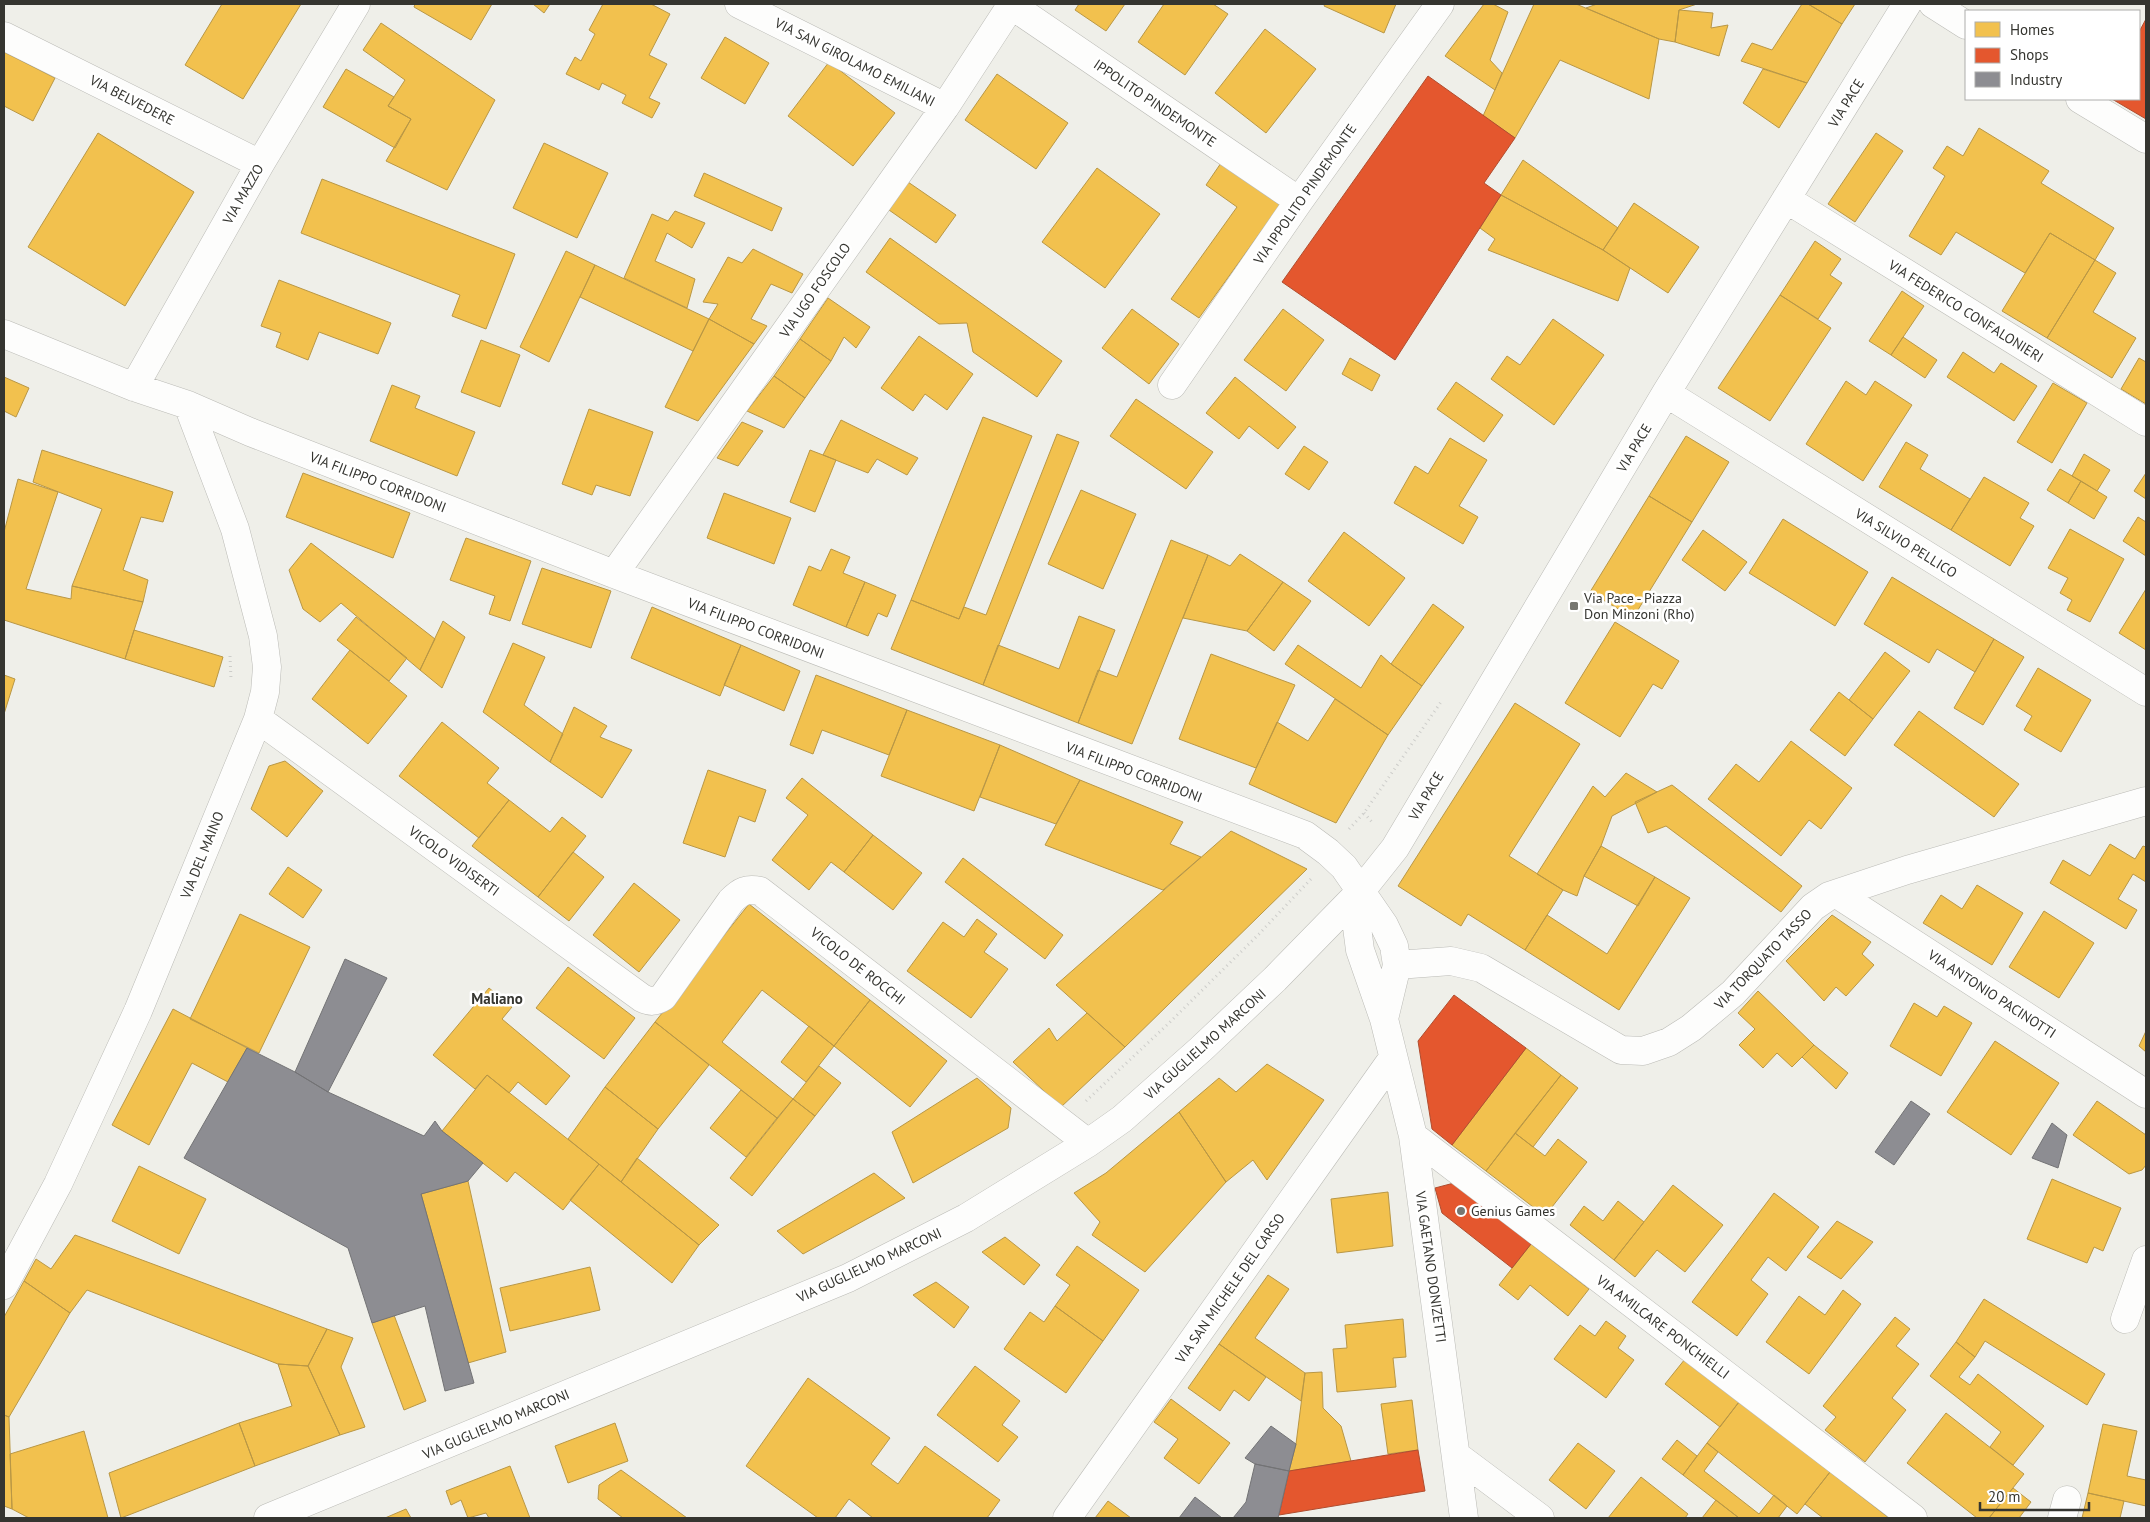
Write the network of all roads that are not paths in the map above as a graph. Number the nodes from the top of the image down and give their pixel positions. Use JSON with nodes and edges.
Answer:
{"nodes":[{"id":1,"x":356,"y":4,"type":"edge"},
{"id":2,"x":739,"y":4,"type":"edge"},
{"id":3,"x":1012,"y":4,"type":"edge"},
{"id":4,"x":1440,"y":4,"type":"edge"},
{"id":5,"x":1908,"y":4,"type":"edge"},
{"id":6,"x":1932,"y":4,"type":"edge"},
{"id":7,"x":1965,"y":24,"type":"edge"},
{"id":8,"x":4,"y":36,"type":"edge"},
{"id":9,"x":2082,"y":100,"type":"edge"},
{"id":10,"x":945,"y":107,"type":"junction"},
{"id":11,"x":2146,"y":140,"type":"edge"},
{"id":12,"x":260,"y":164,"type":"junction"},
{"id":13,"x":1786,"y":200,"type":"junction"},
{"id":14,"x":1299,"y":201,"type":"junction"},
{"id":15,"x":4,"y":334,"type":"edge"},
{"id":16,"x":1172,"y":385,"type":"dead end"},
{"id":17,"x":134,"y":387,"type":"junction"},
{"id":18,"x":1666,"y":392,"type":"junction"},
{"id":19,"x":188,"y":405,"type":"junction"},
{"id":20,"x":2146,"y":422,"type":"edge"},
{"id":21,"x":614,"y":574,"type":"junction"},
{"id":22,"x":2146,"y":692,"type":"edge"},
{"id":23,"x":258,"y":719,"type":"junction"},
{"id":24,"x":2146,"y":801,"type":"edge"},
{"id":25,"x":1360,"y":892,"type":"junction"},
{"id":26,"x":1837,"y":894,"type":"junction"},
{"id":27,"x":1397,"y":965,"type":"junction"},
{"id":28,"x":650,"y":1002,"type":"joint"},
{"id":29,"x":1384,"y":1019,"type":"junction"},
{"id":30,"x":1393,"y":1058,"type":"junction"},
{"id":31,"x":2146,"y":1094,"type":"edge"},
{"id":32,"x":1413,"y":1136,"type":"junction"},
{"id":33,"x":1088,"y":1143,"type":"junction"},
{"id":34,"x":2146,"y":1260,"type":"edge"},
{"id":35,"x":4,"y":1285,"type":"edge"},
{"id":36,"x":2125,"y":1319,"type":"dead end"},
{"id":37,"x":1457,"y":1456,"type":"junction"},
{"id":38,"x":268,"y":1518,"type":"edge"},
{"id":39,"x":1067,"y":1518,"type":"edge"},
{"id":40,"x":1464,"y":1518,"type":"edge"},
{"id":41,"x":1540,"y":1518,"type":"edge"},
{"id":42,"x":1913,"y":1518,"type":"edge"}],
"edges":[{"from":1,"to":12,"type":"street","name":"VIA MAZZO"},
{"from":2,"to":10,"type":"street","name":"VIA SAN GIROLAMO EMILIANI"},
{"from":3,"to":10,"type":"street","name":"VIA UGO FOSCOLO"},
{"from":3,"to":14,"type":"street","name":"IPPOLITO PINDEMONTE"},
{"from":4,"to":14,"type":"street","name":"VIA IPPOLITO PINDEMONTE"},
{"from":5,"to":13,"type":"street","name":"VIA PACE"},
{"from":6,"to":7,"type":"street"},
{"from":8,"to":12,"type":"street","name":"VIA BELVEDERE"},
{"from":9,"to":11,"type":"street"},
{"from":10,"to":21,"type":"street","name":"VIA UGO FOSCOLO"},
{"from":12,"to":17,"type":"street","name":"VIA MAZZO"},
{"from":13,"to":18,"type":"street","name":"VIA PACE"},
{"from":13,"to":20,"type":"street","name":"VIA FEDERICO CONFALONIERI"},
{"from":14,"to":16,"type":"street","name":"VIA IPPOLITO PINDEMONTE"},
{"from":15,"to":17,"type":"street","name":"VIA FILIPPO CORRIDONI"},
{"from":17,"to":19,"type":"street","name":"VIA FILIPPO CORRIDONI"},
{"from":18,"to":22,"type":"street","name":"VIA SILVIO PELLICO"},
{"from":18,"to":25,"type":"street","name":"VIA PACE"},
{"from":19,"to":21,"type":"street","name":"VIA FILIPPO CORRIDONI"},
{"from":19,"to":23,"type":"street","name":"VIA DEL MAINO"},
{"from":21,"to":25,"type":"street","name":"VIA FILIPPO CORRIDONI"},
{"from":23,"to":28,"type":"street","name":"VICOLO VIDISERTI"},
{"from":23,"to":35,"type":"street","name":"VIA DEL MAINO"},
{"from":24,"to":26,"type":"street","name":"VIA TORQUATO TASSO"},
{"from":25,"to":27,"type":"street","name":"VIA FILIPPO CORRIDONI"},
{"from":25,"to":29,"type":"street","name":"VIA GAETANO DONIZETTI"},
{"from":25,"to":33,"type":"street","name":"VIA GUGLIELMO MARCONI"},
{"from":26,"to":27,"type":"street","name":"VIA TORQUATO TASSO"},
{"from":26,"to":31,"type":"street","name":"VIA ANTONIO PACINOTTI"},
{"from":27,"to":29,"type":"street"},
{"from":28,"to":33,"type":"street","name":"VICOLO DE ROCCHI"},
{"from":29,"to":30,"type":"street","name":"VIA GAETANO DONIZETTI"},
{"from":30,"to":32,"type":"street","name":"VIA GAETANO DONIZETTI"},
{"from":30,"to":39,"type":"street","name":"VIA SAN MICHELE DEL CARSO"},
{"from":32,"to":37,"type":"street","name":"VIA GAETANO DONIZETTI"},
{"from":32,"to":42,"type":"street","name":"VIA AMILCARE PONCHIELLI"},
{"from":33,"to":38,"type":"street","name":"VIA GUGLIELMO MARCONI"},
{"from":34,"to":36,"type":"street"},
{"from":37,"to":40,"type":"street","name":"VIA GAETANO DONIZETTI"},
{"from":37,"to":41,"type":"street"}]}
